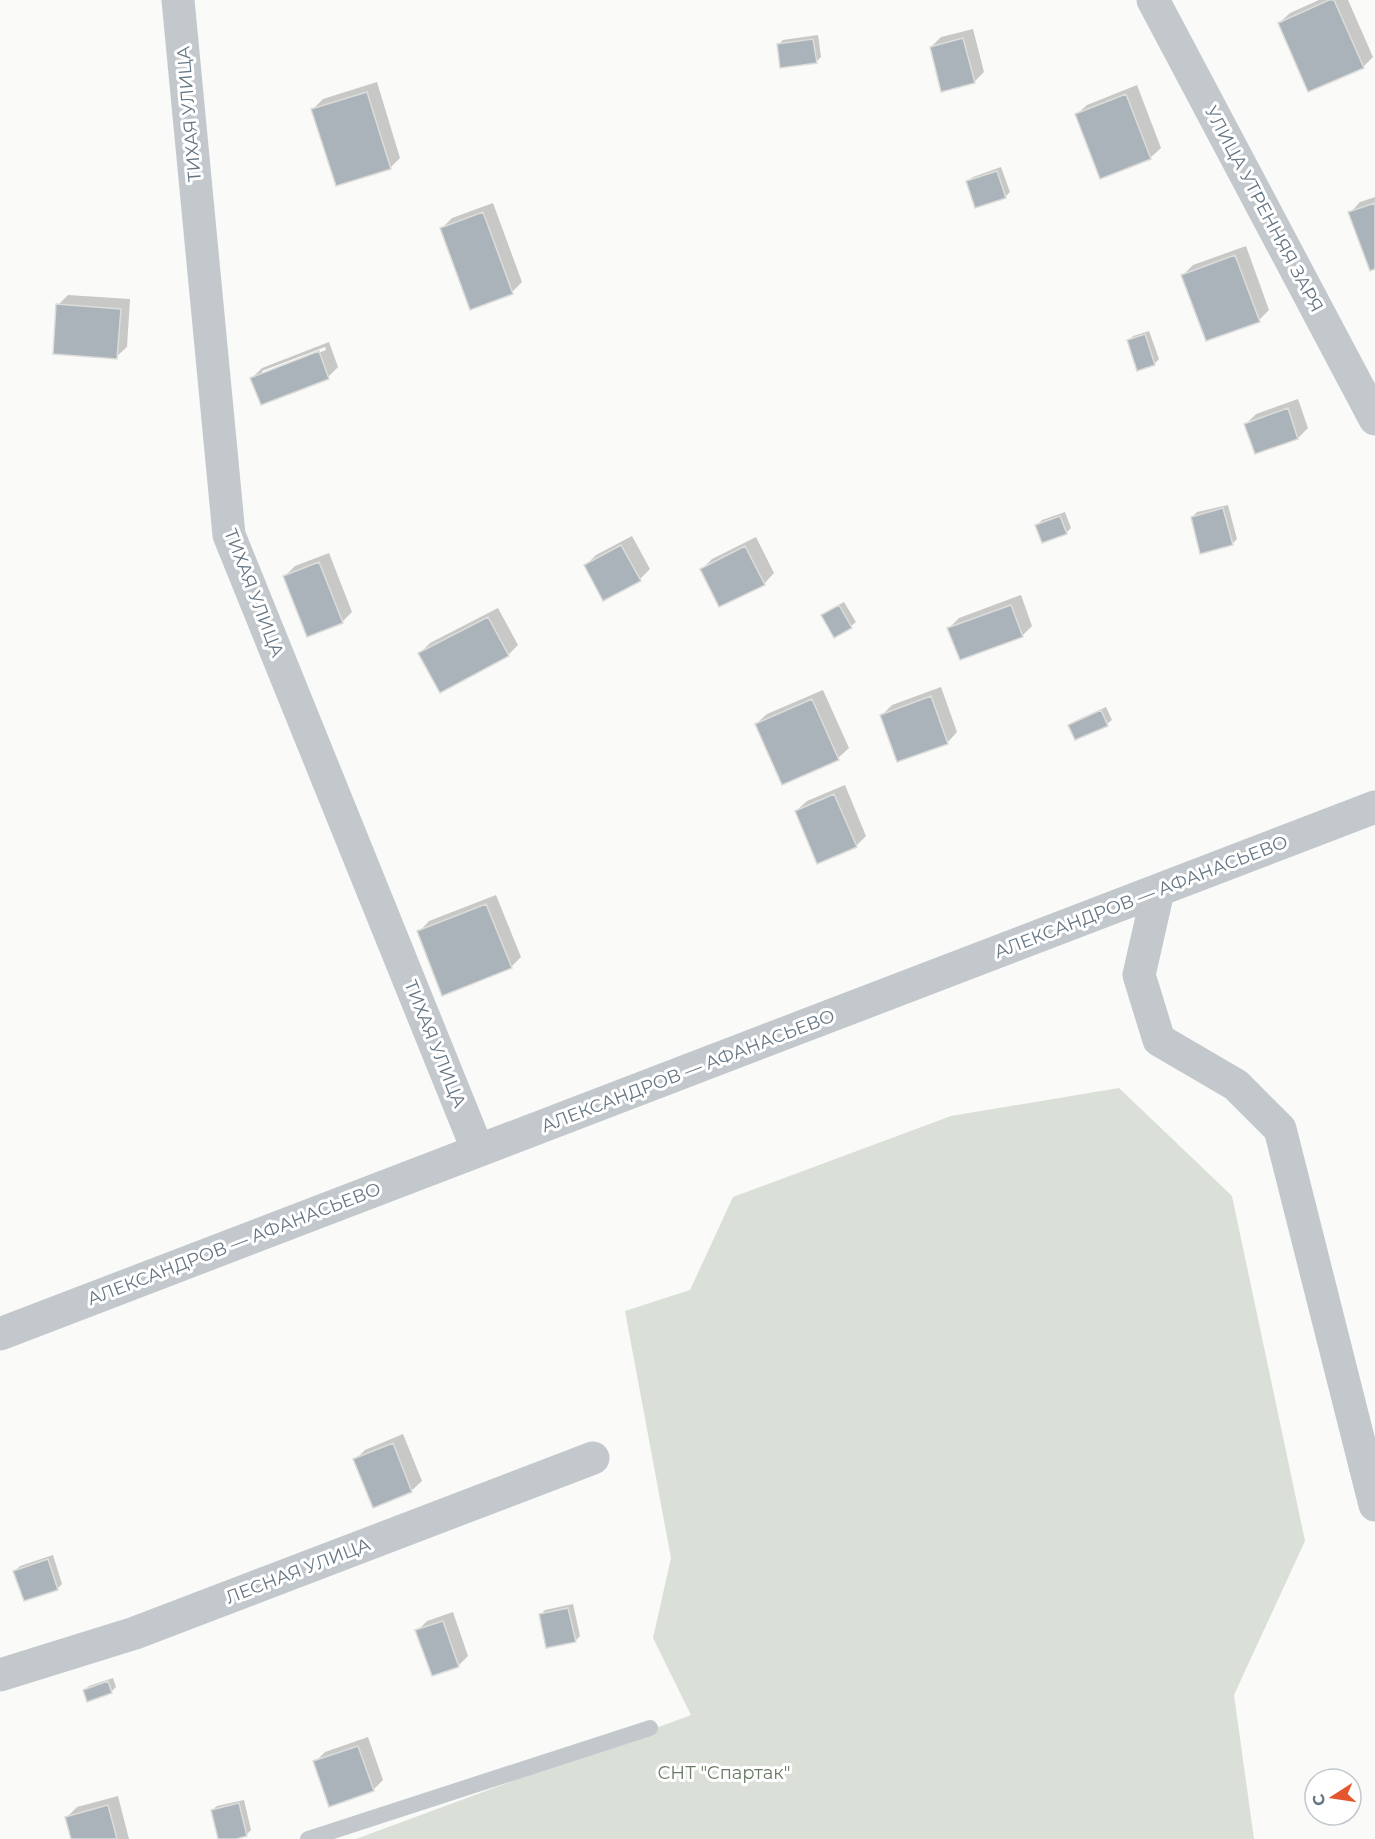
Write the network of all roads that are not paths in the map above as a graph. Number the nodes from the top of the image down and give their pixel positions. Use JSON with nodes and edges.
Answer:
{"nodes":[{"id":1,"x":178,"y":0,"type":"edge"},
{"id":2,"x":1153,"y":0,"type":"edge"},
{"id":3,"x":1375,"y":419,"type":"edge"},
{"id":4,"x":1375,"y":807,"type":"edge"},
{"id":5,"x":1158,"y":891,"type":"junction"},
{"id":6,"x":478,"y":1151,"type":"junction"},
{"id":7,"x":0,"y":1334,"type":"edge"},
{"id":8,"x":593,"y":1458,"type":"dead end"},
{"id":9,"x":1375,"y":1505,"type":"edge"},
{"id":10,"x":0,"y":1675,"type":"edge"},
{"id":11,"x":650,"y":1728,"type":"dead end"},
{"id":12,"x":308,"y":1839,"type":"edge"}],
"edges":[{"from":1,"to":6,"type":"street","name":"ТИХАЯ УЛИЦА"},
{"from":2,"to":3,"type":"street","name":"УЛИЦА УТРЕННЯЯ ЗАРЯ"},
{"from":4,"to":5,"type":"street","name":"АЛЕКСАНДРОВ — АФАНАСЬЕВО"},
{"from":5,"to":6,"type":"street","name":"АЛЕКСАНДРОВ — АФАНАСЬЕВО"},
{"from":5,"to":9,"type":"street"},
{"from":6,"to":7,"type":"street","name":"АЛЕКСАНДРОВ — АФАНАСЬЕВО"},
{"from":8,"to":10,"type":"street","name":"ЛЕСНАЯ УЛИЦА"},
{"from":11,"to":12,"type":"lane"}]}
